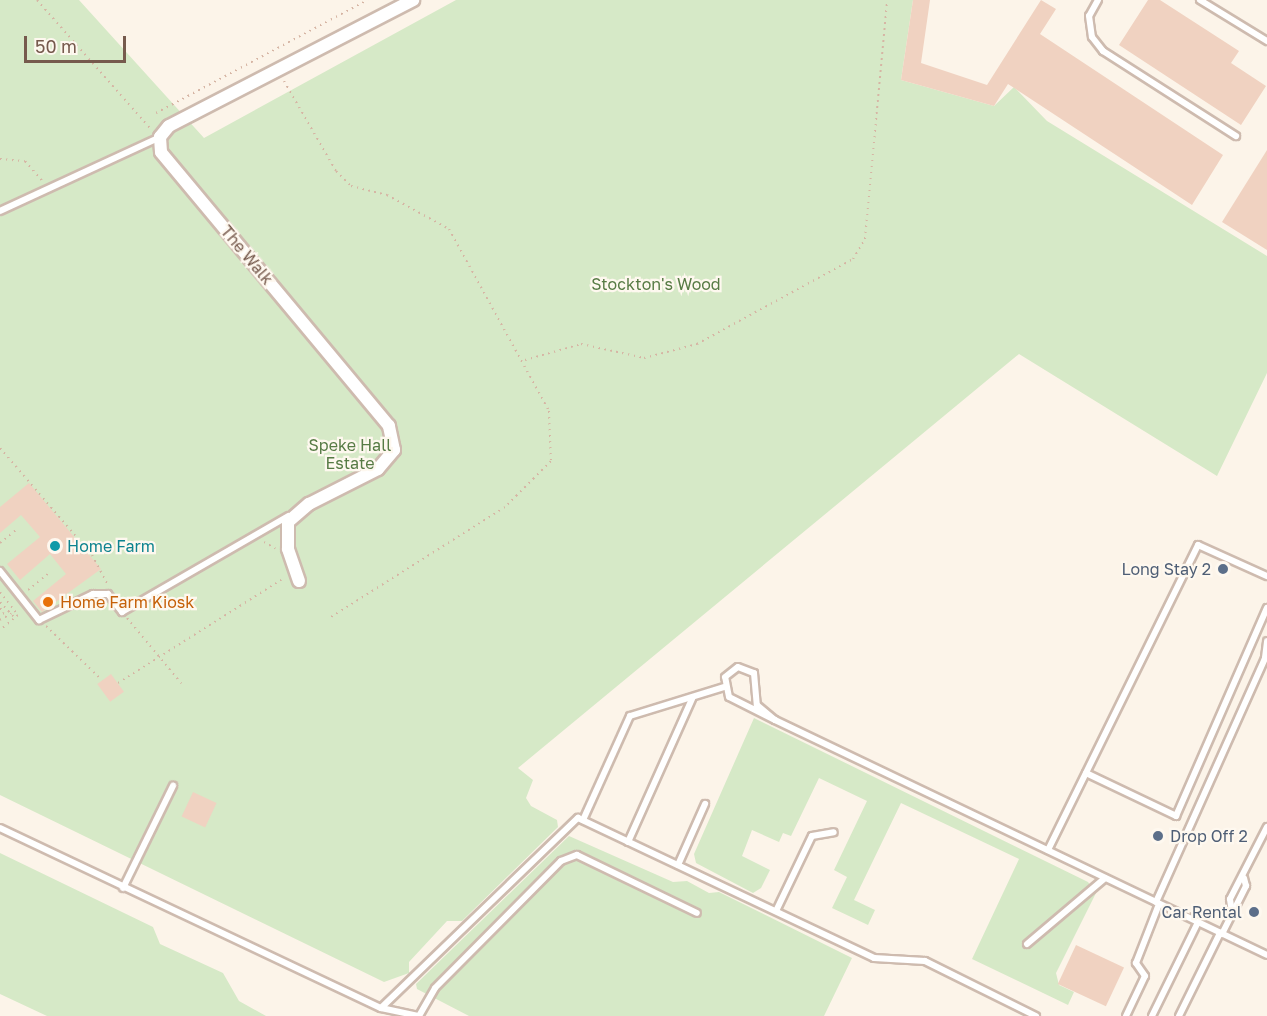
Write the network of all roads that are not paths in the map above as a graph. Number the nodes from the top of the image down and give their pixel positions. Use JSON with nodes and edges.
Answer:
{"nodes":[{"id":1,"x":413,"y":0,"type":"edge"},
{"id":2,"x":1098,"y":0,"type":"edge"},
{"id":3,"x":1200,"y":0,"type":"edge"},
{"id":4,"x":1267,"y":41,"type":"edge"},
{"id":5,"x":1236,"y":136,"type":"dead end"},
{"id":6,"x":160,"y":137,"type":"junction"},
{"id":7,"x":0,"y":211,"type":"edge"},
{"id":8,"x":294,"y":513,"type":"junction"},
{"id":9,"x":0,"y":571,"type":"edge"},
{"id":10,"x":296,"y":576,"type":"road end"},
{"id":11,"x":1267,"y":576,"type":"edge"},
{"id":12,"x":1267,"y":608,"type":"edge"},
{"id":13,"x":1267,"y":642,"type":"edge"},
{"id":14,"x":1266,"y":656,"type":"edge"},
{"id":15,"x":724,"y":687,"type":"junction"},
{"id":16,"x":692,"y":699,"type":"junction"},
{"id":17,"x":775,"y":720,"type":"junction"},
{"id":18,"x":1086,"y":773,"type":"junction"},
{"id":19,"x":173,"y":786,"type":"dead end"},
{"id":20,"x":705,"y":804,"type":"dead end"},
{"id":21,"x":583,"y":820,"type":"junction"},
{"id":22,"x":0,"y":828,"type":"edge"},
{"id":23,"x":1267,"y":828,"type":"edge"},
{"id":24,"x":834,"y":831,"type":"dead end"},
{"id":25,"x":628,"y":842,"type":"junction"},
{"id":26,"x":1048,"y":850,"type":"junction"},
{"id":27,"x":678,"y":865,"type":"junction"},
{"id":28,"x":1105,"y":878,"type":"junction"},
{"id":29,"x":123,"y":888,"type":"junction"},
{"id":30,"x":1158,"y":903,"type":"junction"},
{"id":31,"x":776,"y":911,"type":"junction"},
{"id":32,"x":697,"y":913,"type":"dead end"},
{"id":33,"x":1198,"y":922,"type":"junction"},
{"id":34,"x":1221,"y":933,"type":"junction"},
{"id":35,"x":1027,"y":944,"type":"dead end"},
{"id":36,"x":1267,"y":955,"type":"edge"},
{"id":37,"x":381,"y":1008,"type":"junction"},
{"id":38,"x":418,"y":1016,"type":"edge"},
{"id":39,"x":1036,"y":1016,"type":"edge"},
{"id":40,"x":1126,"y":1016,"type":"edge"},
{"id":41,"x":1152,"y":1016,"type":"edge"},
{"id":42,"x":1179,"y":1016,"type":"edge"}],
"edges":[{"from":1,"to":6,"type":"street"},
{"from":2,"to":5,"type":"lane"},
{"from":3,"to":4,"type":"lane"},
{"from":6,"to":7,"type":"lane"},
{"from":6,"to":8,"type":"street","name":"The Walk"},
{"from":8,"to":9,"type":"lane"},
{"from":8,"to":10,"type":"street"},
{"from":11,"to":18,"type":"lane"},
{"from":12,"to":18,"type":"lane"},
{"from":13,"to":14,"type":"lane"},
{"from":14,"to":30,"type":"lane"},
{"from":15,"to":16,"type":"lane"},
{"from":15,"to":17,"type":"lane"},
{"from":15,"to":17,"type":"lane"},
{"from":16,"to":21,"type":"lane"},
{"from":16,"to":25,"type":"lane"},
{"from":17,"to":26,"type":"lane"},
{"from":18,"to":26,"type":"lane"},
{"from":19,"to":29,"type":"lane"},
{"from":20,"to":27,"type":"lane"},
{"from":21,"to":25,"type":"lane"},
{"from":21,"to":37,"type":"lane"},
{"from":22,"to":29,"type":"lane"},
{"from":23,"to":34,"type":"lane"},
{"from":24,"to":31,"type":"lane"},
{"from":25,"to":27,"type":"lane"},
{"from":26,"to":28,"type":"lane"},
{"from":27,"to":31,"type":"lane"},
{"from":28,"to":30,"type":"lane"},
{"from":28,"to":35,"type":"lane"},
{"from":29,"to":37,"type":"lane"},
{"from":30,"to":33,"type":"lane"},
{"from":30,"to":40,"type":"lane"},
{"from":31,"to":39,"type":"lane"},
{"from":32,"to":38,"type":"lane"},
{"from":33,"to":34,"type":"lane"},
{"from":33,"to":41,"type":"lane"},
{"from":34,"to":36,"type":"lane"},
{"from":34,"to":42,"type":"lane"},
{"from":37,"to":38,"type":"lane"}]}
